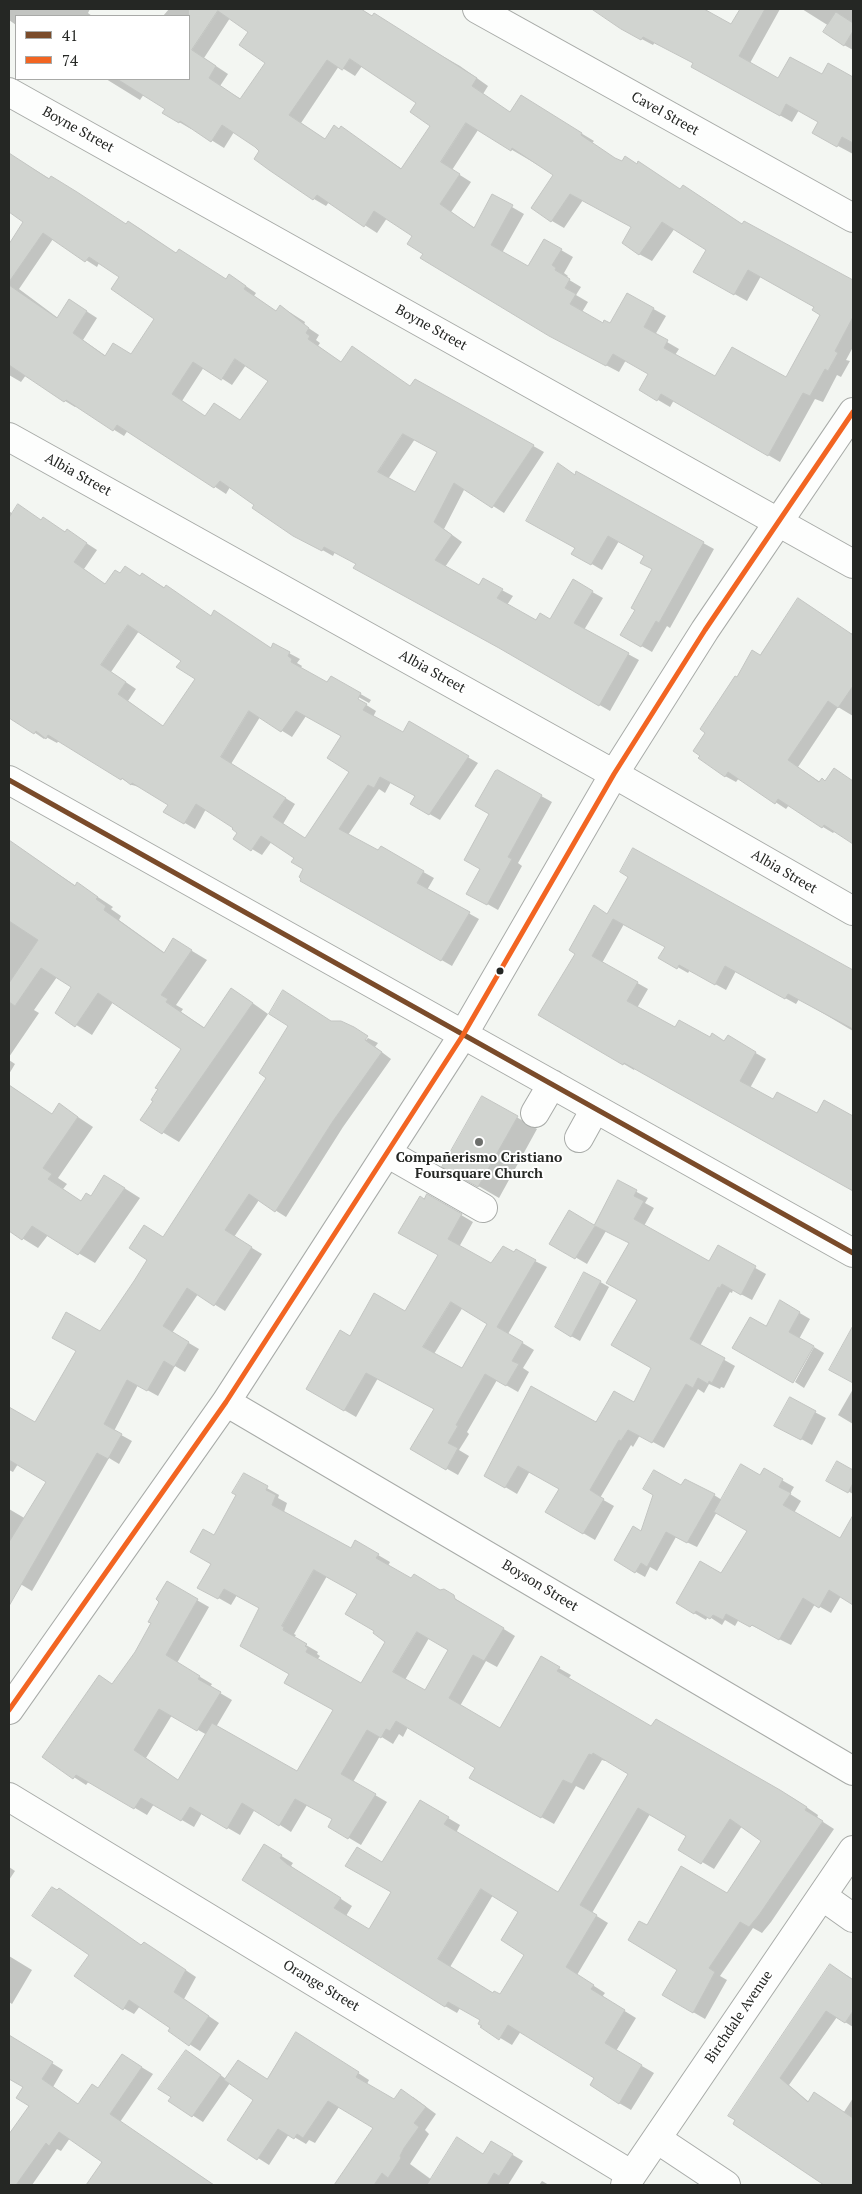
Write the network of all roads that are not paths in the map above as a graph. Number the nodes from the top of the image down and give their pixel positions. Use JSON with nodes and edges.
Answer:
{"nodes":[{"id":1,"x":476,"y":9,"type":"edge"},
{"id":2,"x":9,"y":92,"type":"edge"},
{"id":3,"x":853,"y":218,"type":"edge"},
{"id":4,"x":853,"y":412,"type":"edge"},
{"id":5,"x":9,"y":437,"type":"edge"},
{"id":6,"x":779,"y":523,"type":"junction"},
{"id":7,"x":853,"y":564,"type":"edge"},
{"id":8,"x":614,"y":774,"type":"junction"},
{"id":9,"x":9,"y":780,"type":"edge"},
{"id":10,"x":853,"y":911,"type":"edge"},
{"id":11,"x":463,"y":1035,"type":"junction"},
{"id":12,"x":552,"y":1084,"type":"junction"},
{"id":13,"x":595,"y":1108,"type":"junction"},
{"id":14,"x":535,"y":1113,"type":"dead end"},
{"id":15,"x":579,"y":1138,"type":"dead end"},
{"id":16,"x":386,"y":1153,"type":"junction"},
{"id":17,"x":483,"y":1208,"type":"dead end"},
{"id":18,"x":853,"y":1253,"type":"edge"},
{"id":19,"x":226,"y":1402,"type":"junction"},
{"id":20,"x":9,"y":1710,"type":"edge"},
{"id":21,"x":853,"y":1771,"type":"edge"},
{"id":22,"x":9,"y":1796,"type":"edge"},
{"id":23,"x":853,"y":1850,"type":"edge"},
{"id":24,"x":822,"y":1896,"type":"junction"},
{"id":25,"x":853,"y":1918,"type":"edge"},
{"id":26,"x":657,"y":2138,"type":"junction"},
{"id":27,"x":629,"y":2180,"type":"edge"},
{"id":28,"x":726,"y":2185,"type":"edge"}],
"edges":[{"from":1,"to":3,"type":"street","name":"Cavel Street"},
{"from":2,"to":6,"type":"street","name":"Boyne Street"},
{"from":4,"to":6,"type":"street"},
{"from":5,"to":8,"type":"street","name":"Albia Street"},
{"from":6,"to":7,"type":"street","name":"Boyne Street"},
{"from":6,"to":8,"type":"street"},
{"from":8,"to":10,"type":"street","name":"Albia Street"},
{"from":8,"to":11,"type":"street"},
{"from":9,"to":11,"type":"street"},
{"from":11,"to":12,"type":"street"},
{"from":11,"to":16,"type":"street"},
{"from":12,"to":13,"type":"street"},
{"from":12,"to":14,"type":"street"},
{"from":13,"to":15,"type":"street"},
{"from":13,"to":18,"type":"street"},
{"from":16,"to":17,"type":"street"},
{"from":16,"to":19,"type":"street"},
{"from":19,"to":20,"type":"street"},
{"from":19,"to":21,"type":"street","name":"Boyson Street"},
{"from":22,"to":27,"type":"street","name":"Orange Street"},
{"from":23,"to":24,"type":"street","name":"Birchdale Avenue"},
{"from":24,"to":25,"type":"street"},
{"from":24,"to":26,"type":"street","name":"Birchdale Avenue"},
{"from":26,"to":27,"type":"street","name":"Birchdale Avenue"},
{"from":26,"to":28,"type":"street"}]}
